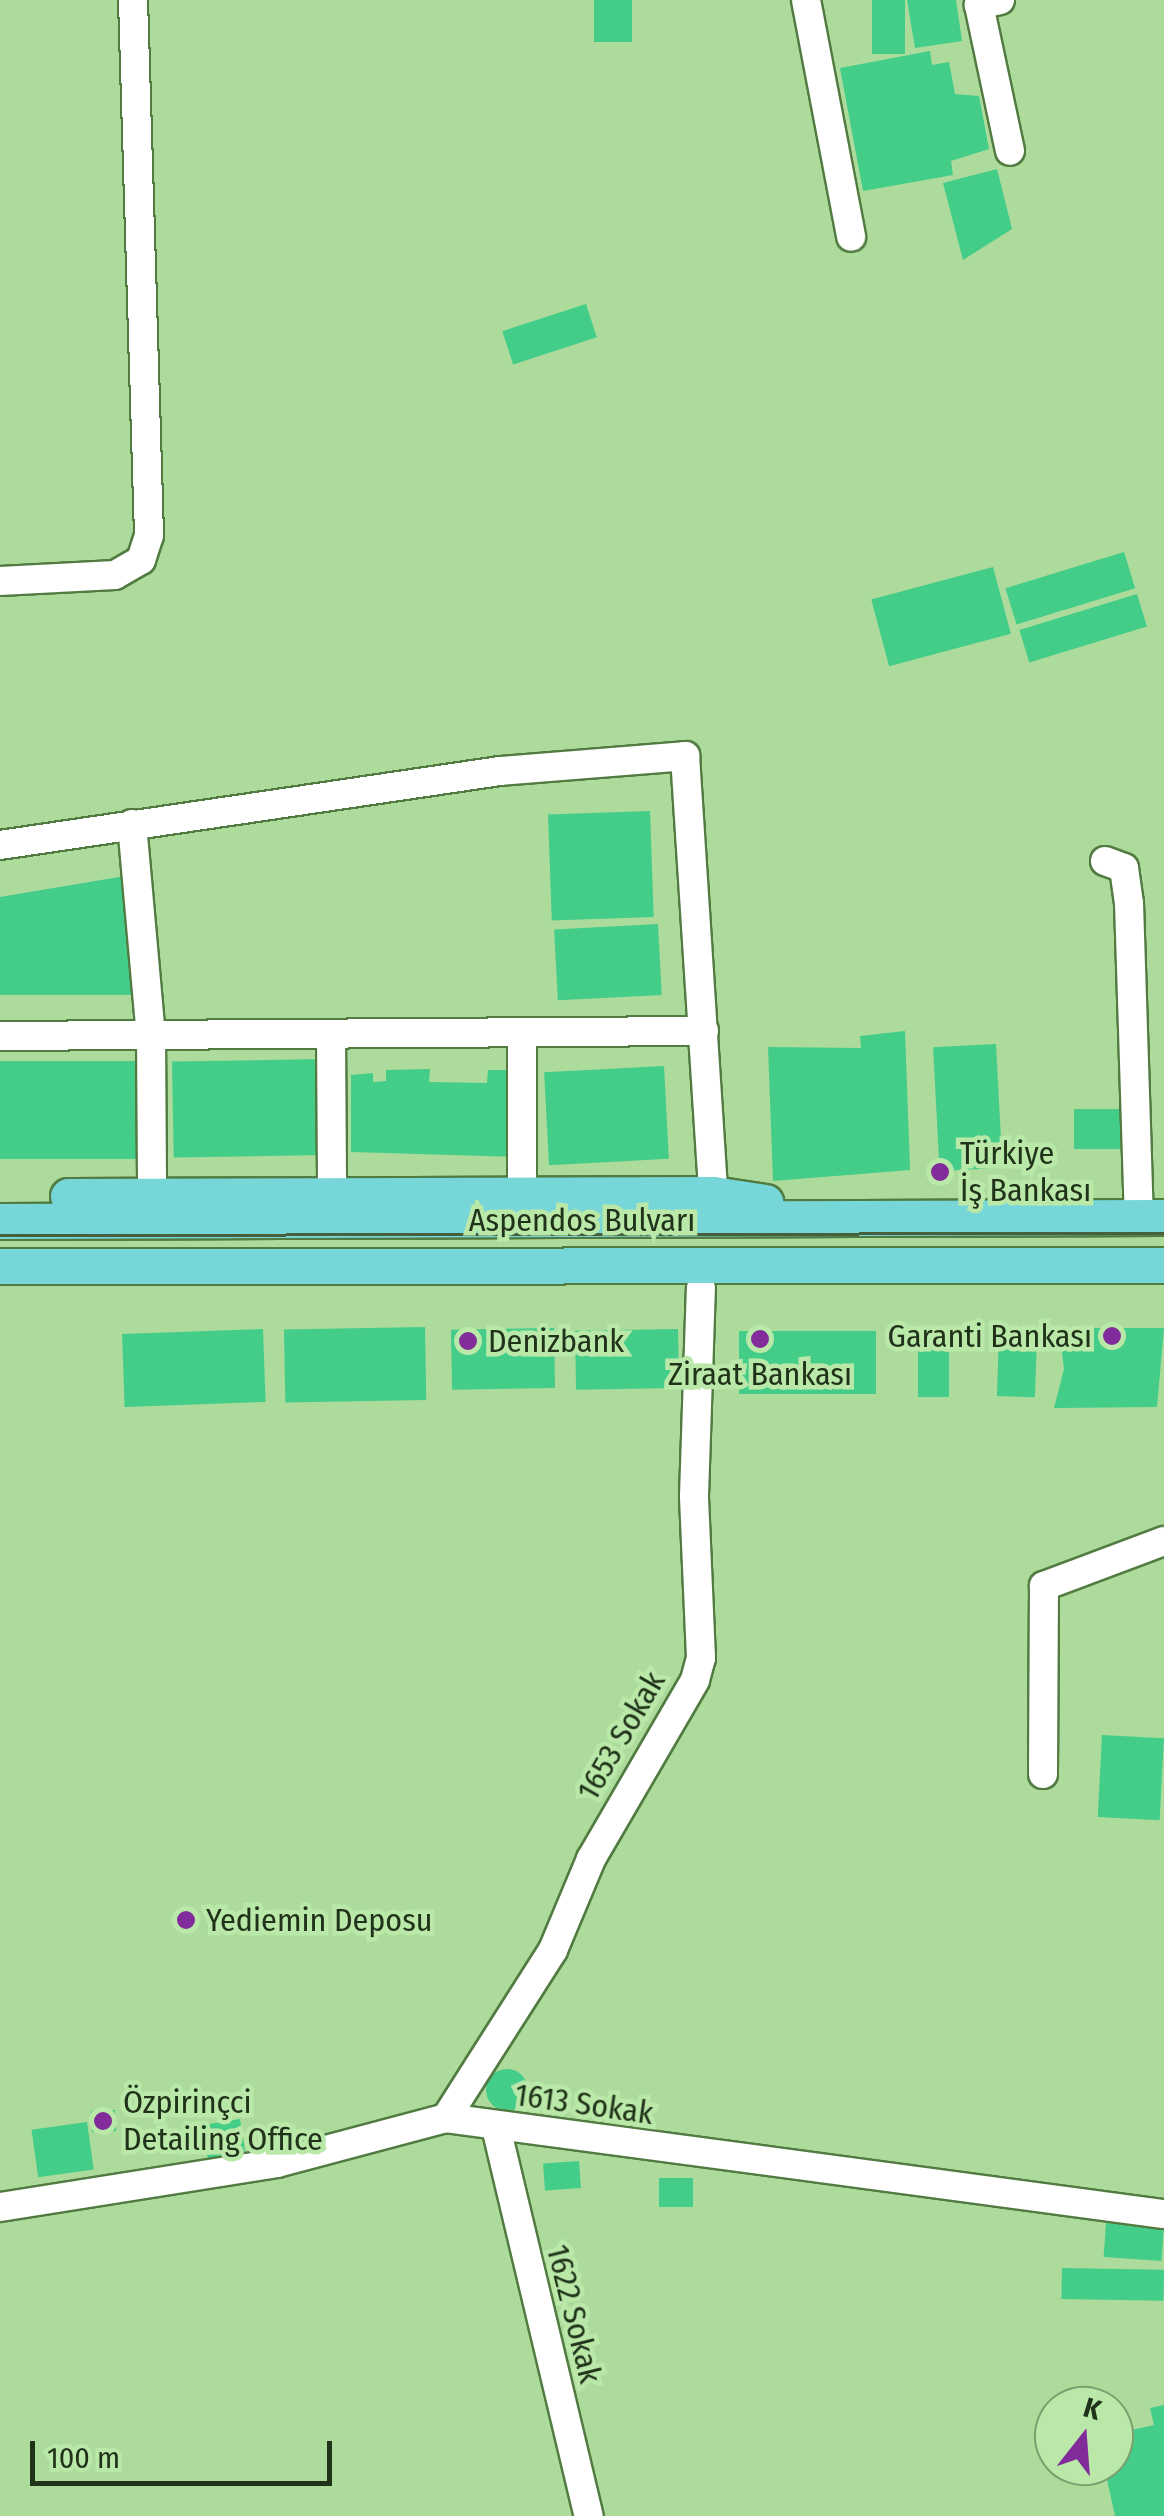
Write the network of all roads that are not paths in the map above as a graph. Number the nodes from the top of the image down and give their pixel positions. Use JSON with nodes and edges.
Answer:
{"nodes":[{"id":1,"x":133,"y":0,"type":"edge"},
{"id":2,"x":806,"y":0,"type":"edge"},
{"id":3,"x":986,"y":2,"type":"edge"},
{"id":4,"x":1010,"y":151,"type":"dead end"},
{"id":5,"x":850,"y":237,"type":"dead end"},
{"id":6,"x":0,"y":580,"type":"edge"},
{"id":7,"x":132,"y":824,"type":"junction"},
{"id":8,"x":0,"y":845,"type":"edge"},
{"id":9,"x":1105,"y":860,"type":"dead end"},
{"id":10,"x":704,"y":1031,"type":"junction"},
{"id":11,"x":522,"y":1034,"type":"junction"},
{"id":12,"x":0,"y":1036,"type":"edge"},
{"id":13,"x":151,"y":1036,"type":"junction"},
{"id":14,"x":331,"y":1036,"type":"junction"},
{"id":15,"x":713,"y":1194,"type":"junction"},
{"id":16,"x":152,"y":1196,"type":"junction"},
{"id":17,"x":332,"y":1196,"type":"junction"},
{"id":18,"x":522,"y":1196,"type":"junction"},
{"id":19,"x":0,"y":1197,"type":"edge"},
{"id":20,"x":1151,"y":1217,"type":"edge"},
{"id":21,"x":870,"y":1218,"type":"junction"},
{"id":22,"x":0,"y":1220,"type":"edge"},
{"id":23,"x":1164,"y":1265,"type":"edge"},
{"id":24,"x":0,"y":1266,"type":"edge"},
{"id":25,"x":877,"y":1267,"type":"junction"},
{"id":26,"x":0,"y":1288,"type":"edge"},
{"id":27,"x":701,"y":1288,"type":"junction"},
{"id":28,"x":1164,"y":1541,"type":"edge"},
{"id":29,"x":1043,"y":1774,"type":"dead end"},
{"id":30,"x":446,"y":2118,"type":"junction"},
{"id":31,"x":496,"y":2127,"type":"junction"},
{"id":32,"x":0,"y":2207,"type":"edge"},
{"id":33,"x":1164,"y":2214,"type":"edge"},
{"id":34,"x":589,"y":2516,"type":"edge"}],
"edges":[{"from":1,"to":6,"type":"street"},
{"from":2,"to":5,"type":"street"},
{"from":3,"to":4,"type":"street"},
{"from":7,"to":8,"type":"street"},
{"from":7,"to":10,"type":"street"},
{"from":7,"to":13,"type":"street"},
{"from":9,"to":20,"type":"street"},
{"from":10,"to":11,"type":"street"},
{"from":10,"to":15,"type":"street"},
{"from":11,"to":14,"type":"street"},
{"from":11,"to":18,"type":"street"},
{"from":12,"to":13,"type":"street"},
{"from":13,"to":14,"type":"street"},
{"from":13,"to":16,"type":"street"},
{"from":14,"to":17,"type":"street"},
{"from":15,"to":18,"type":"main road"},
{"from":15,"to":21,"type":"main road"},
{"from":16,"to":17,"type":"main road"},
{"from":16,"to":19,"type":"main road"},
{"from":17,"to":18,"type":"main road"},
{"from":20,"to":21,"type":"main road","name":"Aspendos Bulvarı"},
{"from":21,"to":22,"type":"main road","name":"Aspendos Bulvarı"},
{"from":23,"to":25,"type":"main road","name":"Aspendos Bulvarı"},
{"from":24,"to":25,"type":"main road","name":"Aspendos Bulvarı"},
{"from":25,"to":27,"type":"main road"},
{"from":26,"to":27,"type":"main road"},
{"from":27,"to":30,"type":"street","name":"1653 Sokak"},
{"from":28,"to":29,"type":"street"},
{"from":30,"to":31,"type":"street","name":"1613 Sokak"},
{"from":30,"to":32,"type":"street","name":"1613 Sokak"},
{"from":31,"to":33,"type":"street","name":"1613 Sokak"},
{"from":31,"to":34,"type":"street","name":"1622 Sokak"}]}
